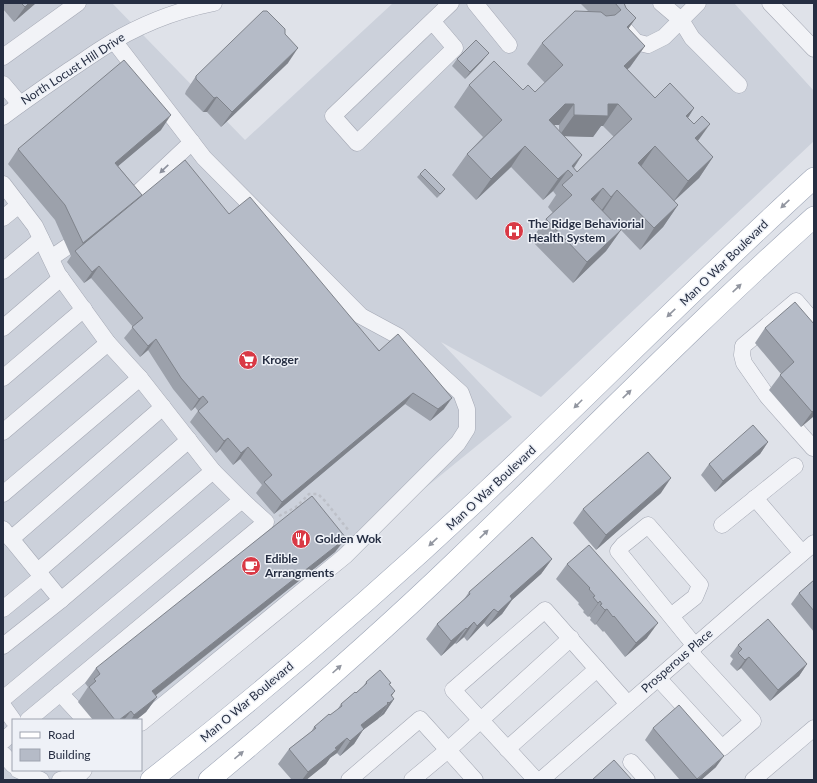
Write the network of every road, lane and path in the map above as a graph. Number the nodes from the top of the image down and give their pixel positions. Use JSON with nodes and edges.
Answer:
{"nodes":[{"id":1,"x":78,"y":3,"type":"edge"},
{"id":2,"x":214,"y":3,"type":"edge"},
{"id":3,"x":451,"y":3,"type":"edge"},
{"id":4,"x":475,"y":3,"type":"edge"},
{"id":5,"x":616,"y":3,"type":"edge"},
{"id":6,"x":662,"y":3,"type":"edge"},
{"id":7,"x":698,"y":3,"type":"edge"},
{"id":8,"x":770,"y":3,"type":"edge"},
{"id":9,"x":180,"y":7,"type":"edge"},
{"id":10,"x":681,"y":20,"type":"junction"},
{"id":11,"x":432,"y":21,"type":"junction"},
{"id":12,"x":114,"y":41,"type":"junction"},
{"id":13,"x":510,"y":45,"type":"dead end"},
{"id":14,"x":814,"y":49,"type":"edge"},
{"id":15,"x":3,"y":57,"type":"edge"},
{"id":16,"x":3,"y":84,"type":"edge"},
{"id":17,"x":738,"y":85,"type":"dead end"},
{"id":18,"x":20,"y":104,"type":"junction"},
{"id":19,"x":3,"y":117,"type":"edge"},
{"id":20,"x":192,"y":142,"type":"junction"},
{"id":21,"x":814,"y":178,"type":"edge"},
{"id":22,"x":3,"y":184,"type":"edge"},
{"id":23,"x":126,"y":204,"type":"edge"},
{"id":24,"x":19,"y":205,"type":"junction"},
{"id":25,"x":814,"y":217,"type":"edge"},
{"id":26,"x":3,"y":218,"type":"edge"},
{"id":27,"x":42,"y":239,"type":"junction"},
{"id":28,"x":67,"y":247,"type":"dead end"},
{"id":29,"x":51,"y":258,"type":"junction"},
{"id":30,"x":3,"y":271,"type":"edge"},
{"id":31,"x":61,"y":278,"type":"junction"},
{"id":32,"x":84,"y":310,"type":"junction"},
{"id":33,"x":814,"y":322,"type":"edge"},
{"id":34,"x":3,"y":328,"type":"edge"},
{"id":35,"x":108,"y":343,"type":"junction"},
{"id":36,"x":3,"y":378,"type":"edge"},
{"id":37,"x":140,"y":378,"type":"junction"},
{"id":38,"x":163,"y":406,"type":"junction"},
{"id":39,"x":3,"y":432,"type":"edge"},
{"id":40,"x":189,"y":440,"type":"junction"},
{"id":41,"x":814,"y":447,"type":"edge"},
{"id":42,"x":795,"y":466,"type":"dead end"},
{"id":43,"x":213,"y":471,"type":"junction"},
{"id":44,"x":3,"y":494,"type":"edge"},
{"id":45,"x":755,"y":498,"type":"junction"},
{"id":46,"x":242,"y":500,"type":"junction"},
{"id":47,"x":266,"y":522,"type":"junction"},
{"id":48,"x":722,"y":525,"type":"dead end"},
{"id":49,"x":7,"y":534,"type":"edge"},
{"id":50,"x":357,"y":544,"type":"junction"},
{"id":51,"x":808,"y":548,"type":"edge"},
{"id":52,"x":40,"y":574,"type":"junction"},
{"id":53,"x":61,"y":600,"type":"junction"},
{"id":54,"x":5,"y":603,"type":"edge"},
{"id":55,"x":671,"y":616,"type":"junction"},
{"id":56,"x":571,"y":638,"type":"junction"},
{"id":57,"x":3,"y":646,"type":"edge"},
{"id":58,"x":692,"y":648,"type":"junction"},
{"id":59,"x":597,"y":669,"type":"junction"},
{"id":60,"x":658,"y":678,"type":"junction"},
{"id":61,"x":60,"y":693,"type":"junction"},
{"id":62,"x":3,"y":699,"type":"edge"},
{"id":63,"x":628,"y":704,"type":"junction"},
{"id":64,"x":3,"y":706,"type":"edge"},
{"id":65,"x":13,"y":719,"type":"edge"},
{"id":66,"x":30,"y":719,"type":"edge"},
{"id":67,"x":84,"y":719,"type":"edge"},
{"id":68,"x":481,"y":720,"type":"junction"},
{"id":69,"x":142,"y":722,"type":"edge"},
{"id":70,"x":814,"y":728,"type":"edge"},
{"id":71,"x":12,"y":733,"type":"edge"},
{"id":72,"x":3,"y":741,"type":"edge"},
{"id":73,"x":507,"y":748,"type":"junction"},
{"id":74,"x":448,"y":750,"type":"junction"},
{"id":75,"x":3,"y":754,"type":"edge"},
{"id":76,"x":631,"y":762,"type":"dead end"},
{"id":77,"x":12,"y":768,"type":"edge"},
{"id":78,"x":80,"y":771,"type":"edge"},
{"id":79,"x":15,"y":772,"type":"edge"},
{"id":80,"x":41,"y":780,"type":"edge"},
{"id":81,"x":60,"y":780,"type":"edge"},
{"id":82,"x":151,"y":780,"type":"edge"},
{"id":83,"x":209,"y":780,"type":"edge"},
{"id":84,"x":349,"y":780,"type":"edge"},
{"id":85,"x":412,"y":780,"type":"edge"},
{"id":86,"x":474,"y":780,"type":"edge"},
{"id":87,"x":536,"y":780,"type":"edge"},
{"id":88,"x":542,"y":780,"type":"edge"},
{"id":89,"x":647,"y":780,"type":"edge"},
{"id":90,"x":753,"y":780,"type":"edge"}],
"edges":[{"from":1,"to":15,"type":"street"},
{"from":2,"to":9,"type":"street","name":"North Locust Hill Drive"},
{"from":3,"to":11,"type":"street"},
{"from":4,"to":13,"type":"street"},
{"from":5,"to":10,"type":"street"},
{"from":6,"to":10,"type":"street"},
{"from":7,"to":10,"type":"street"},
{"from":8,"to":14,"type":"street"},
{"from":9,"to":12,"type":"street","name":"North Locust Hill Drive"},
{"from":10,"to":17,"type":"street"},
{"from":11,"to":11,"type":"street"},
{"from":12,"to":18,"type":"street","name":"North Locust Hill Drive"},
{"from":12,"to":20,"type":"street"},
{"from":16,"to":18,"type":"street"},
{"from":18,"to":19,"type":"street","name":"North Locust Hill Drive"},
{"from":20,"to":23,"type":"street","one_way":true},
{"from":20,"to":50,"type":"street"},
{"from":21,"to":82,"type":"main road","name":"Man O War Boulevard","one_way":true},
{"from":22,"to":24,"type":"street"},
{"from":24,"to":26,"type":"street"},
{"from":24,"to":27,"type":"street"},
{"from":83,"to":25,"type":"main road","one_way":true},
{"from":27,"to":29,"type":"street"},
{"from":27,"to":30,"type":"street"},
{"from":28,"to":29,"type":"street"},
{"from":29,"to":31,"type":"street"},
{"from":31,"to":32,"type":"street"},
{"from":31,"to":34,"type":"street"},
{"from":32,"to":35,"type":"street"},
{"from":32,"to":36,"type":"street"},
{"from":33,"to":41,"type":"street"},
{"from":35,"to":37,"type":"street"},
{"from":35,"to":39,"type":"street"},
{"from":37,"to":38,"type":"street"},
{"from":37,"to":44,"type":"street"},
{"from":38,"to":40,"type":"street"},
{"from":38,"to":49,"type":"street"},
{"from":40,"to":43,"type":"street"},
{"from":40,"to":52,"type":"street"},
{"from":42,"to":45,"type":"street"},
{"from":43,"to":46,"type":"street"},
{"from":43,"to":53,"type":"street"},
{"from":45,"to":48,"type":"street"},
{"from":45,"to":51,"type":"street"},
{"from":46,"to":47,"type":"street"},
{"from":46,"to":62,"type":"street"},
{"from":47,"to":50,"type":"path"},
{"from":47,"to":61,"type":"street"},
{"from":49,"to":52,"type":"street"},
{"from":50,"to":69,"type":"street"},
{"from":51,"to":58,"type":"street","name":"Prosperous Place"},
{"from":52,"to":53,"type":"street"},
{"from":52,"to":54,"type":"street"},
{"from":53,"to":57,"type":"street"},
{"from":55,"to":55,"type":"street"},
{"from":55,"to":58,"type":"street"},
{"from":56,"to":59,"type":"street"},
{"from":56,"to":68,"type":"street"},
{"from":56,"to":68,"type":"street"},
{"from":58,"to":60,"type":"street","name":"Prosperous Place"},
{"from":58,"to":60,"type":"street"},
{"from":59,"to":63,"type":"street"},
{"from":59,"to":73,"type":"street"},
{"from":60,"to":63,"type":"street","name":"Prosperous Place"},
{"from":61,"to":66,"type":"street"},
{"from":61,"to":67,"type":"street"},
{"from":63,"to":88,"type":"street","name":"Prosperous Place"},
{"from":64,"to":65,"type":"street"},
{"from":68,"to":73,"type":"street"},
{"from":68,"to":74,"type":"street"},
{"from":70,"to":90,"type":"street"},
{"from":71,"to":72,"type":"street"},
{"from":73,"to":87,"type":"street"},
{"from":74,"to":84,"type":"street"},
{"from":74,"to":85,"type":"street"},
{"from":74,"to":86,"type":"street"},
{"from":75,"to":77,"type":"street"},
{"from":76,"to":89,"type":"street"},
{"from":78,"to":81,"type":"street"},
{"from":79,"to":80,"type":"street"}]}
